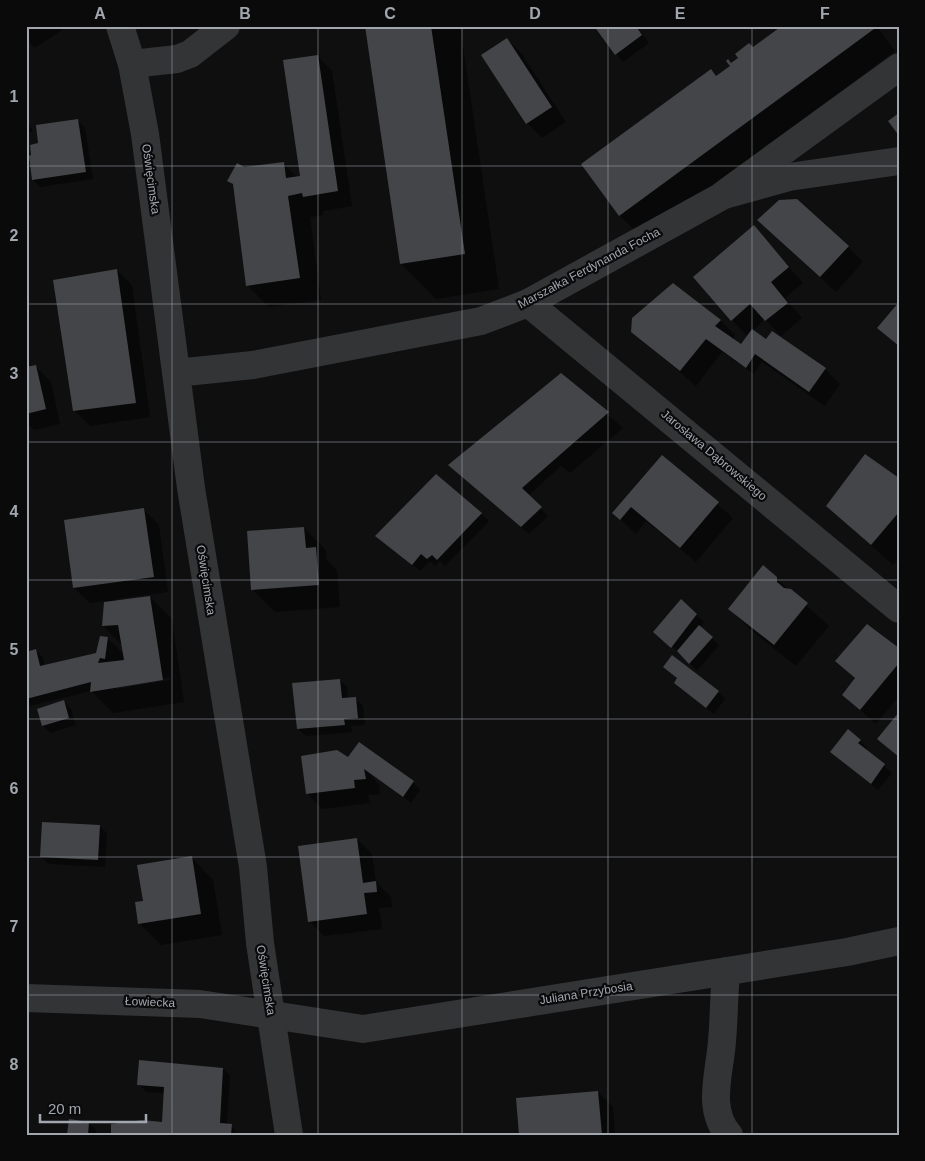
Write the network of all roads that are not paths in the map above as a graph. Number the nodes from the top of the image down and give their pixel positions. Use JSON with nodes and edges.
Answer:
{"nodes":[{"id":1,"x":120,"y":26,"type":"edge"},
{"id":2,"x":226,"y":26,"type":"edge"},
{"id":3,"x":132,"y":64,"type":"junction"},
{"id":4,"x":899,"y":67,"type":"edge"},
{"id":5,"x":899,"y":161,"type":"edge"},
{"id":6,"x":724,"y":194,"type":"junction"},
{"id":7,"x":528,"y":304,"type":"junction"},
{"id":8,"x":176,"y":373,"type":"junction"},
{"id":9,"x":899,"y":609,"type":"edge"},
{"id":10,"x":899,"y":941,"type":"edge"},
{"id":11,"x":726,"y":971,"type":"junction"},
{"id":12,"x":26,"y":998,"type":"edge"},
{"id":13,"x":272,"y":1015,"type":"junction"},
{"id":14,"x":289,"y":1135,"type":"edge"},
{"id":15,"x":729,"y":1135,"type":"edge"}],
"edges":[{"from":1,"to":3,"type":"street","name":"Oświęcimska"},
{"from":2,"to":3,"type":"street"},
{"from":3,"to":8,"type":"street","name":"Oświęcimska"},
{"from":4,"to":6,"type":"street","name":"Marszałka Ferdynanda Focha"},
{"from":5,"to":6,"type":"street"},
{"from":6,"to":7,"type":"street","name":"Marszałka Ferdynanda Focha"},
{"from":7,"to":8,"type":"street","name":"Marszałka Ferdynanda Focha"},
{"from":7,"to":9,"type":"street","name":"Jarosława Dąbrowskiego"},
{"from":8,"to":13,"type":"street","name":"Oświęcimska"},
{"from":10,"to":11,"type":"street","name":"Juliana Przybosia"},
{"from":11,"to":13,"type":"street","name":"Juliana Przybosia"},
{"from":11,"to":15,"type":"street"},
{"from":12,"to":13,"type":"street","name":"Łowiecka"},
{"from":13,"to":14,"type":"street","name":"Oświęcimska"}]}
